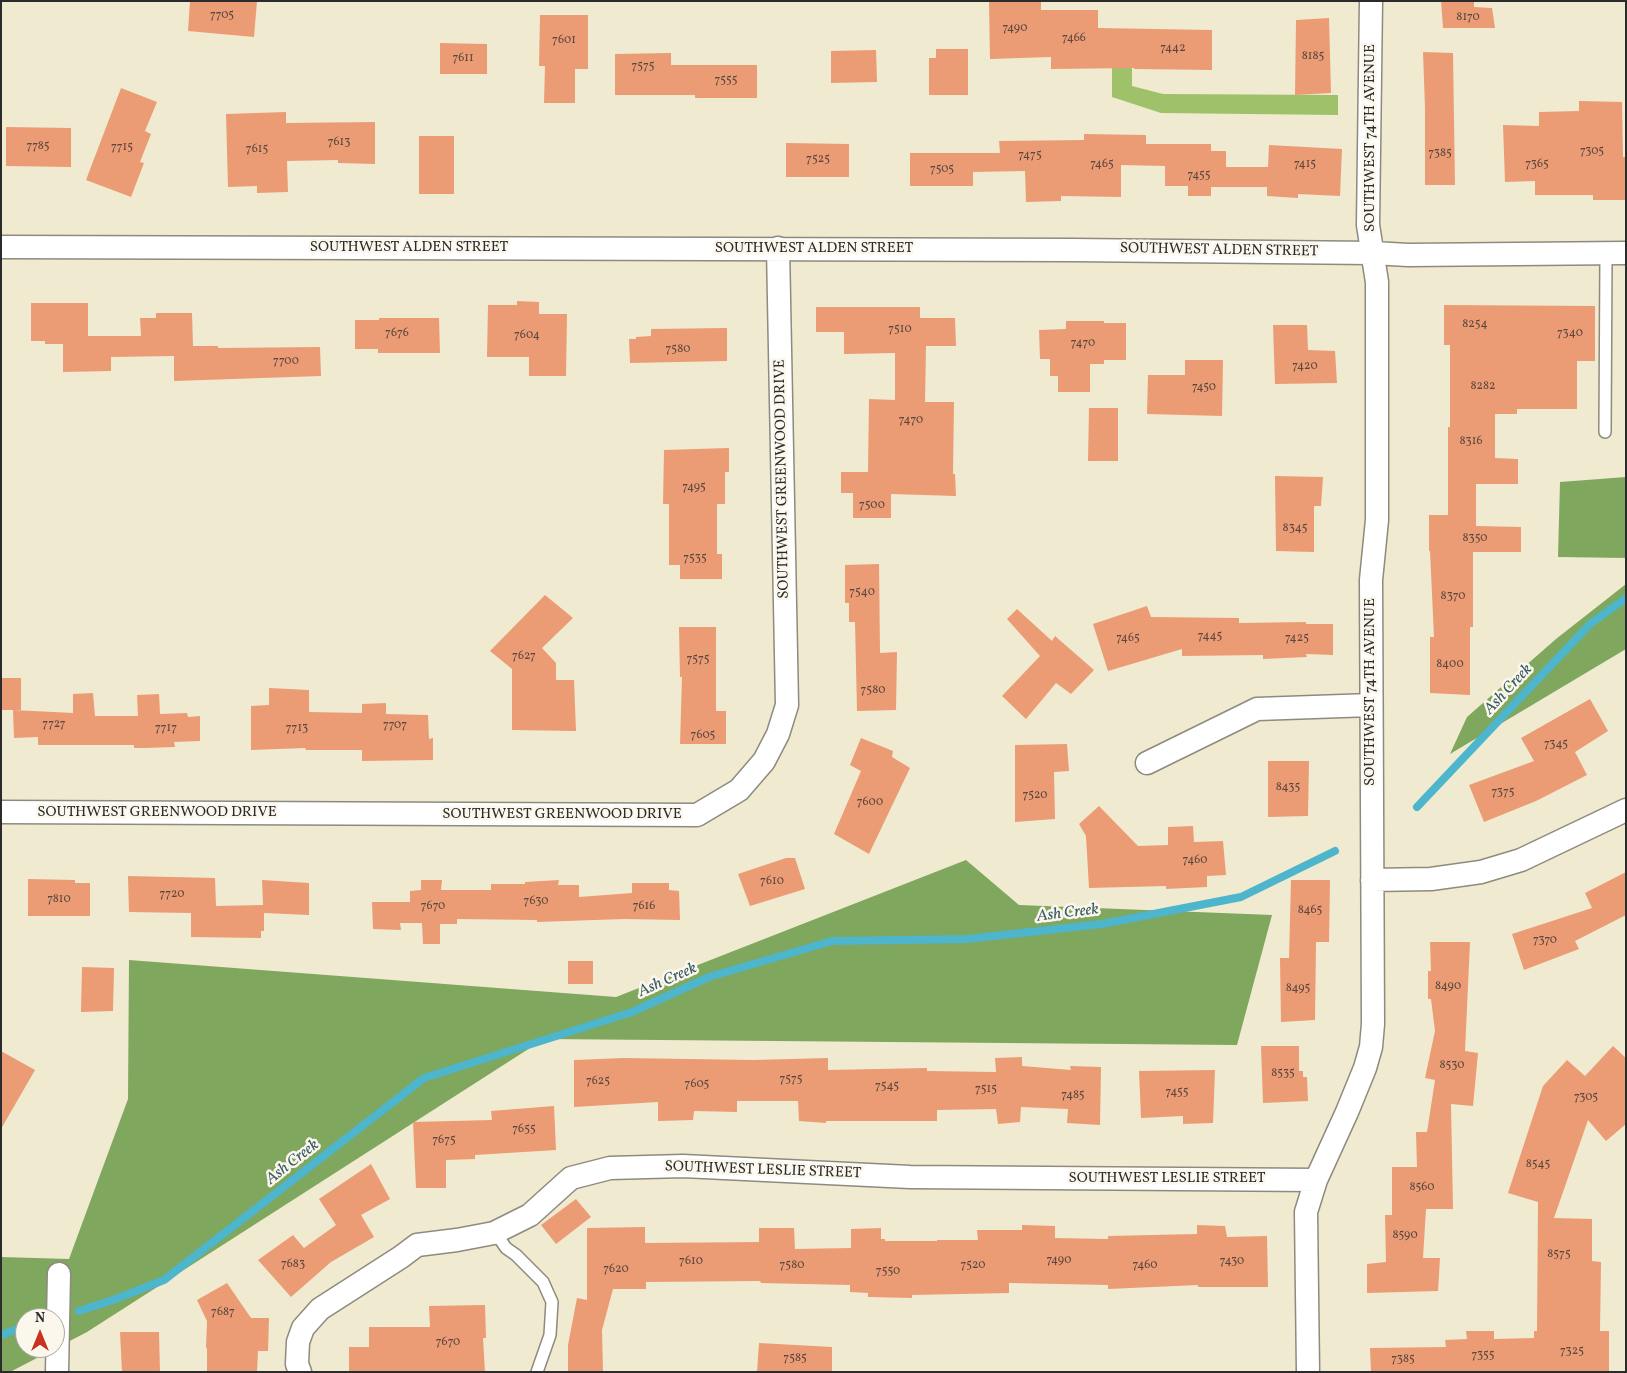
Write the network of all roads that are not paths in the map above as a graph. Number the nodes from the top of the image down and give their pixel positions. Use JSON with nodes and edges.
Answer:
{"nodes":[{"id":1,"x":1372,"y":1,"type":"edge"},
{"id":2,"x":1,"y":247,"type":"edge"},
{"id":3,"x":778,"y":248,"type":"junction"},
{"id":4,"x":1373,"y":253,"type":"junction"},
{"id":5,"x":1616,"y":253,"type":"edge"},
{"id":6,"x":1605,"y":432,"type":"dead end"},
{"id":7,"x":1371,"y":705,"type":"junction"},
{"id":8,"x":1147,"y":764,"type":"dead end"},
{"id":9,"x":1626,"y":810,"type":"edge"},
{"id":10,"x":1,"y":812,"type":"edge"},
{"id":11,"x":1372,"y":880,"type":"junction"},
{"id":12,"x":1316,"y":1180,"type":"junction"},
{"id":13,"x":496,"y":1232,"type":"junction"},
{"id":14,"x":59,"y":1274,"type":"dead end"},
{"id":15,"x":57,"y":1372,"type":"edge"},
{"id":16,"x":300,"y":1372,"type":"edge"},
{"id":17,"x":537,"y":1372,"type":"edge"},
{"id":18,"x":1308,"y":1372,"type":"edge"}],
"edges":[{"from":1,"to":4,"type":"street","name":"SOUTHWEST 74TH AVENUE"},
{"from":2,"to":3,"type":"street","name":"SOUTHWEST ALDEN STREET"},
{"from":3,"to":4,"type":"street","name":"SOUTHWEST ALDEN STREET"},
{"from":3,"to":10,"type":"street","name":"SOUTHWEST GREENWOOD DRIVE"},
{"from":4,"to":5,"type":"street","name":"SOUTHWEST ALDEN STREET"},
{"from":4,"to":7,"type":"street","name":"SOUTHWEST 74TH AVENUE"},
{"from":5,"to":6,"type":"lane"},
{"from":7,"to":8,"type":"street"},
{"from":7,"to":11,"type":"street","name":"SOUTHWEST 74TH AVENUE"},
{"from":9,"to":11,"type":"street"},
{"from":11,"to":12,"type":"street","name":"SOUTHWEST 74TH AVENUE"},
{"from":12,"to":13,"type":"street","name":"SOUTHWEST LESLIE STREET"},
{"from":12,"to":18,"type":"street","name":"SOUTHWEST 74TH AVENUE"},
{"from":13,"to":16,"type":"street","name":"SOUTHWEST LESLIE STREET"},
{"from":13,"to":17,"type":"lane"},
{"from":14,"to":15,"type":"street"}]}
